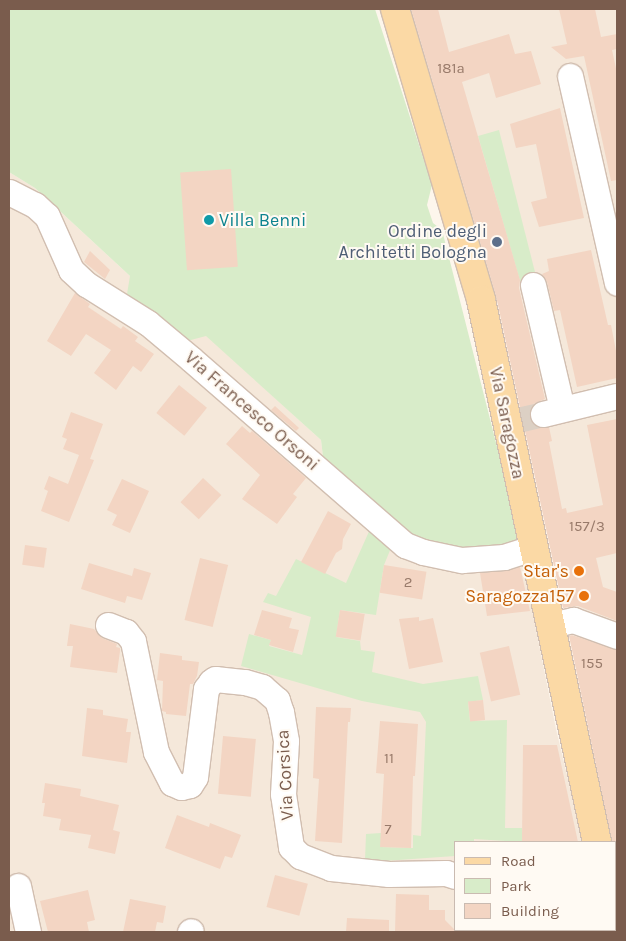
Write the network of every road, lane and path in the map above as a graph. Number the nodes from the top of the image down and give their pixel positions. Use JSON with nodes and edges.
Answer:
{"nodes":[{"id":1,"x":395,"y":9,"type":"edge"},
{"id":2,"x":570,"y":76,"type":"dead end"},
{"id":3,"x":9,"y":192,"type":"edge"},
{"id":4,"x":617,"y":283,"type":"edge"},
{"id":5,"x":533,"y":285,"type":"dead end"},
{"id":6,"x":617,"y":396,"type":"edge"},
{"id":7,"x":532,"y":548,"type":"junction"},
{"id":8,"x":108,"y":625,"type":"dead end"},
{"id":9,"x":550,"y":625,"type":"junction"},
{"id":10,"x":617,"y":636,"type":"edge"},
{"id":11,"x":597,"y":841,"type":"edge"},
{"id":12,"x":454,"y":876,"type":"edge"},
{"id":13,"x":18,"y":886,"type":"dead end"},
{"id":14,"x":28,"y":932,"type":"edge"}],
"edges":[{"from":1,"to":7,"type":"main road","name":"Via Saragozza"},
{"from":2,"to":4,"type":"street"},
{"from":3,"to":7,"type":"street","name":"Via Francesco Orsoni"},
{"from":5,"to":6,"type":"street"},
{"from":7,"to":9,"type":"main road","name":"Via Saragozza"},
{"from":8,"to":12,"type":"street","name":"Via Corsica"},
{"from":9,"to":10,"type":"street"},
{"from":9,"to":11,"type":"main road","name":"Via Saragozza"},
{"from":13,"to":14,"type":"street"}]}
